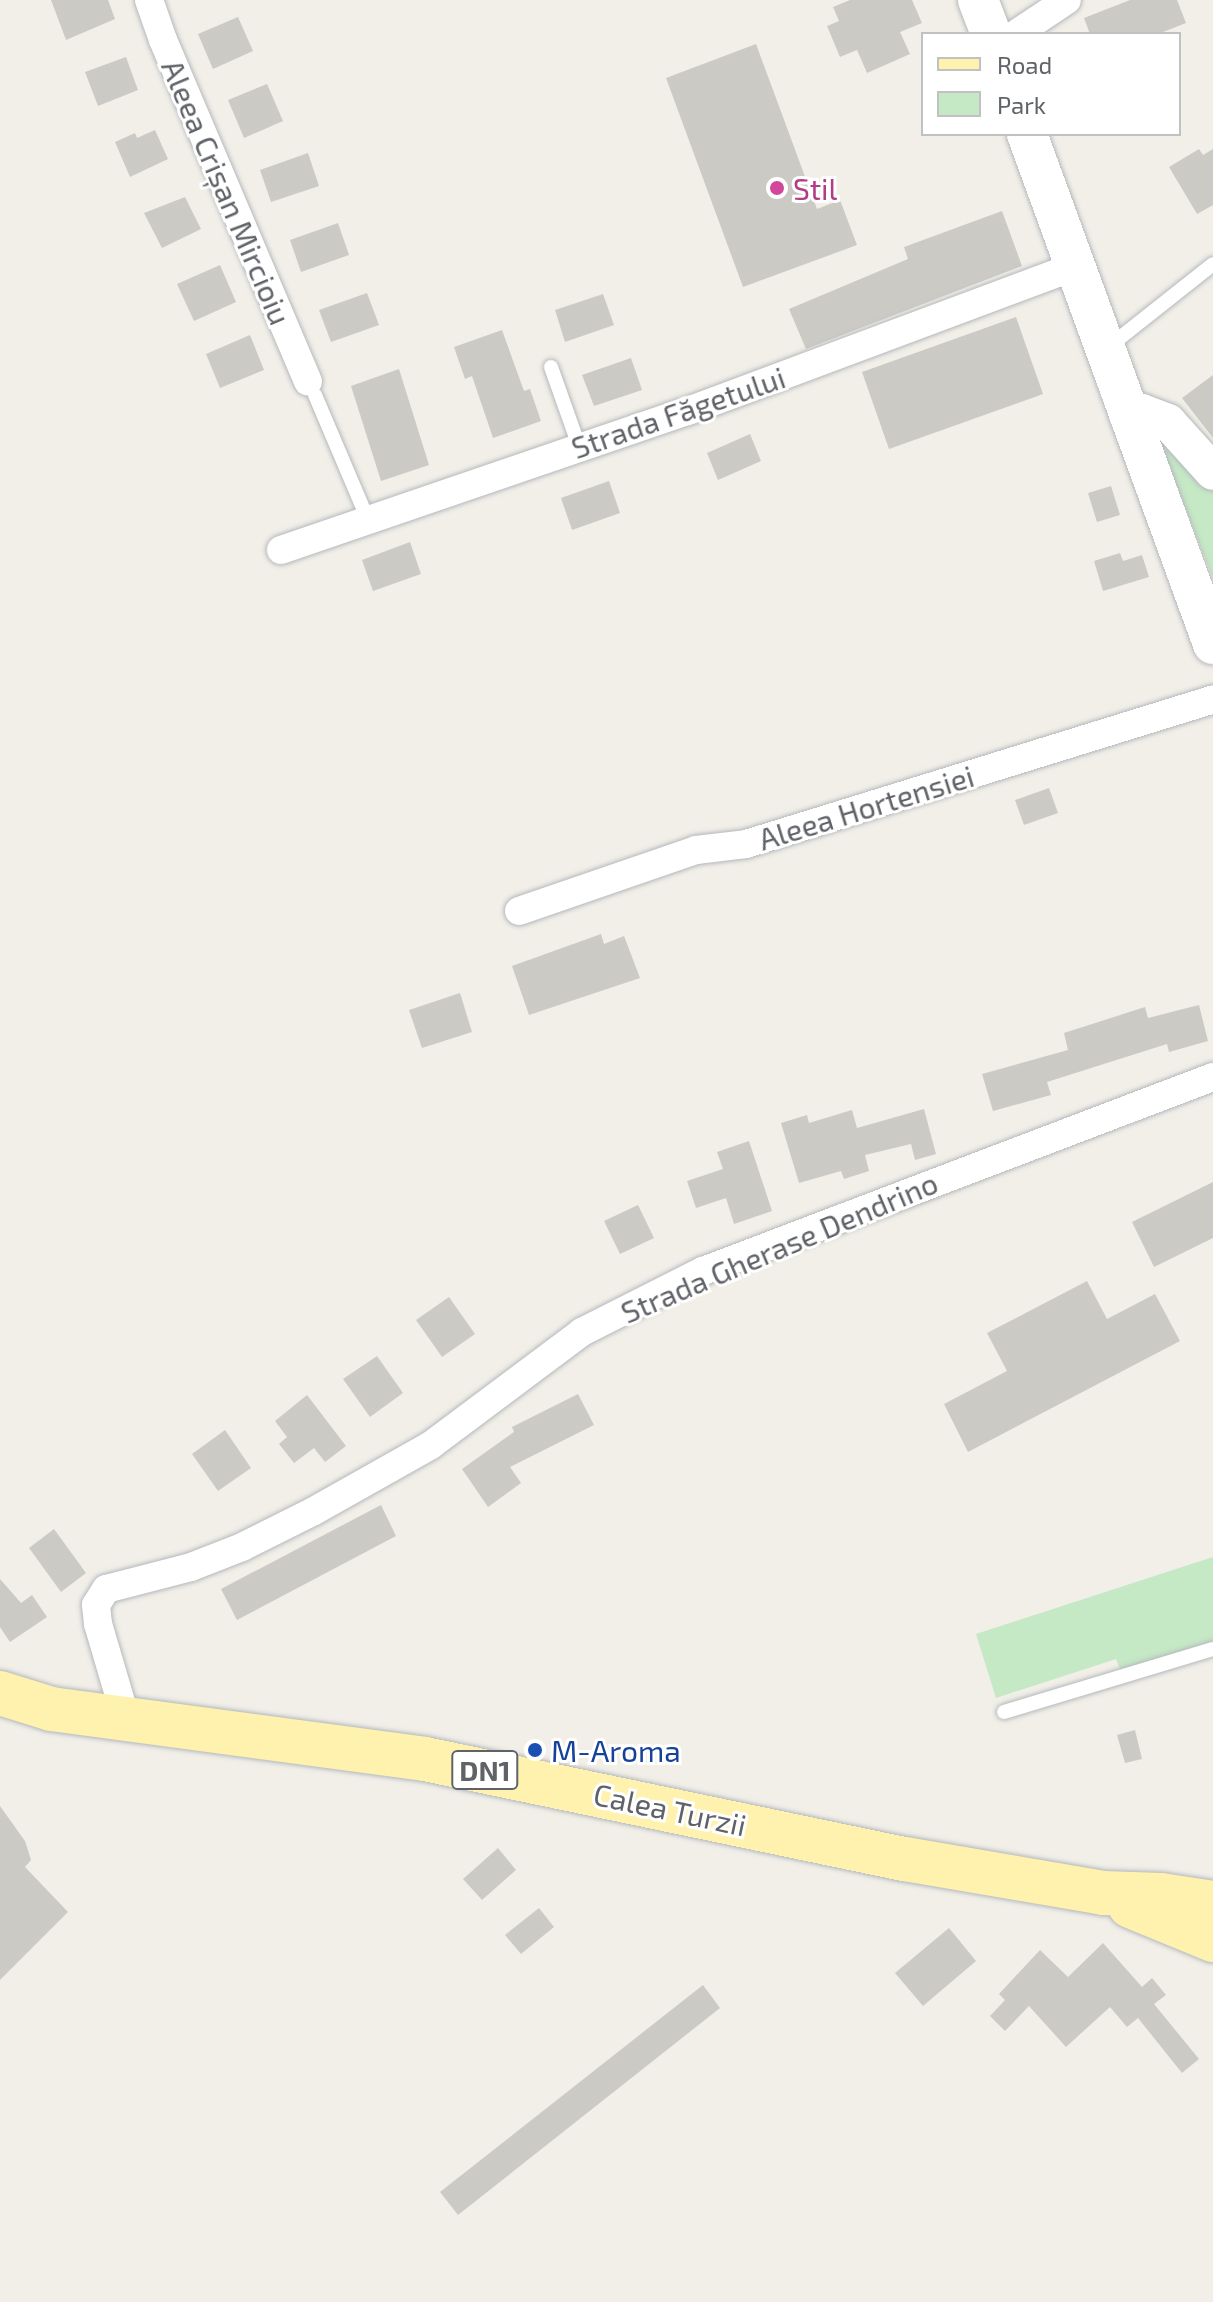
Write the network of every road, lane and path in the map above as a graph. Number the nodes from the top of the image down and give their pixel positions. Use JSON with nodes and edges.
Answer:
{"nodes":[{"id":1,"x":149,"y":0,"type":"edge"},
{"id":2,"x":978,"y":0,"type":"edge"},
{"id":3,"x":1067,"y":0,"type":"edge"},
{"id":4,"x":990,"y":32,"type":"edge"},
{"id":5,"x":1019,"y":32,"type":"edge"},
{"id":6,"x":1028,"y":136,"type":"edge"},
{"id":7,"x":1213,"y":264,"type":"edge"},
{"id":8,"x":1074,"y":267,"type":"junction"},
{"id":9,"x":1104,"y":350,"type":"junction"},
{"id":10,"x":551,"y":367,"type":"dead end"},
{"id":11,"x":312,"y":389,"type":"joint"},
{"id":12,"x":1127,"y":415,"type":"junction"},
{"id":13,"x":579,"y":446,"type":"junction"},
{"id":14,"x":1213,"y":472,"type":"edge"},
{"id":15,"x":369,"y":522,"type":"junction"},
{"id":16,"x":281,"y":550,"type":"dead end"},
{"id":17,"x":1213,"y":644,"type":"edge"},
{"id":18,"x":1213,"y":699,"type":"edge"},
{"id":19,"x":519,"y":911,"type":"dead end"},
{"id":20,"x":1213,"y":1077,"type":"edge"},
{"id":21,"x":1213,"y":1649,"type":"edge"},
{"id":22,"x":0,"y":1693,"type":"edge"},
{"id":23,"x":1004,"y":1712,"type":"dead end"},
{"id":24,"x":126,"y":1719,"type":"junction"},
{"id":25,"x":1103,"y":1893,"type":"junction"},
{"id":26,"x":1213,"y":1903,"type":"edge"},
{"id":27,"x":1213,"y":1940,"type":"edge"}],
"edges":[{"from":1,"to":11,"type":"street","name":"Aleea Crișan Mircioiu"},
{"from":2,"to":4,"type":"main road"},
{"from":3,"to":5,"type":"street"},
{"from":6,"to":8,"type":"main road"},
{"from":7,"to":9,"type":"lane"},
{"from":8,"to":9,"type":"main road"},
{"from":8,"to":13,"type":"street","name":"Strada Făgetului"},
{"from":9,"to":12,"type":"main road"},
{"from":10,"to":13,"type":"lane"},
{"from":11,"to":15,"type":"lane"},
{"from":12,"to":14,"type":"street"},
{"from":12,"to":17,"type":"main road"},
{"from":13,"to":15,"type":"street","name":"Strada Făgetului"},
{"from":15,"to":16,"type":"street","name":"Strada Făgetului"},
{"from":18,"to":19,"type":"street","name":"Aleea Hortensiei"},
{"from":20,"to":24,"type":"street","name":"Strada Gherase Dendrino"},
{"from":21,"to":23,"type":"lane"},
{"from":22,"to":24,"type":"main road","name":"Calea Turzii","number":"DN1"},
{"from":24,"to":25,"type":"main road","name":"Calea Turzii","number":"DN1"},
{"from":25,"to":26,"type":"main road","name":"Calea Turzii","number":"DN1"},
{"from":25,"to":27,"type":"main road","name":"Calea Turzii","number":"DN1"}]}
